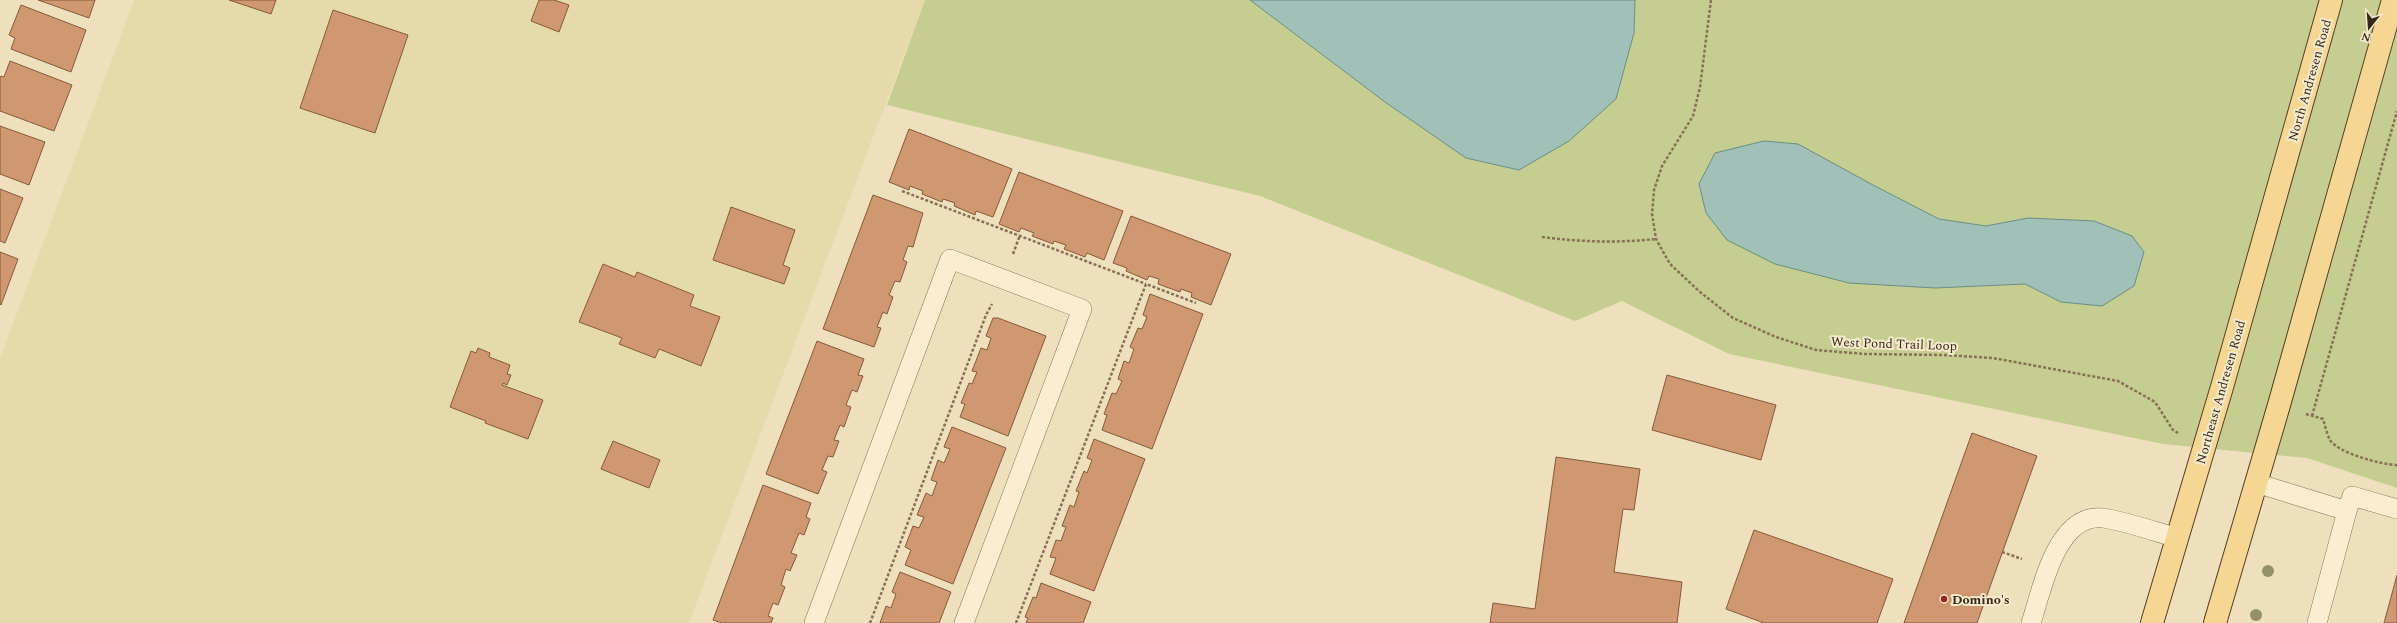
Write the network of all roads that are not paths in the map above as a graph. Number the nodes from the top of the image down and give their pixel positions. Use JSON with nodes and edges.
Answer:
{"nodes":[{"id":1,"x":2331,"y":0,"type":"edge"},
{"id":2,"x":2393,"y":0,"type":"edge"},
{"id":3,"x":2286,"y":160,"type":"joint"},
{"id":4,"x":2256,"y":482,"type":"junction"},
{"id":5,"x":2397,"y":509,"type":"edge"},
{"id":6,"x":2347,"y":511,"type":"junction"},
{"id":7,"x":2177,"y":538,"type":"junction"},
{"id":8,"x":814,"y":623,"type":"edge"},
{"id":9,"x":964,"y":623,"type":"edge"},
{"id":10,"x":2031,"y":623,"type":"edge"},
{"id":11,"x":2152,"y":623,"type":"edge"},
{"id":12,"x":2216,"y":623,"type":"edge"},
{"id":13,"x":2317,"y":623,"type":"edge"}],
"edges":[{"from":1,"to":3,"type":"main road","name":"North Andresen Road"},
{"from":2,"to":4,"type":"main road"},
{"from":3,"to":7,"type":"main road","name":"Northeast Andresen Road"},
{"from":4,"to":6,"type":"lane"},
{"from":4,"to":12,"type":"main road"},
{"from":5,"to":6,"type":"lane"},
{"from":6,"to":13,"type":"lane"},
{"from":7,"to":10,"type":"lane"},
{"from":7,"to":11,"type":"main road","name":"Northeast Andresen Road"},
{"from":8,"to":9,"type":"lane"}]}
